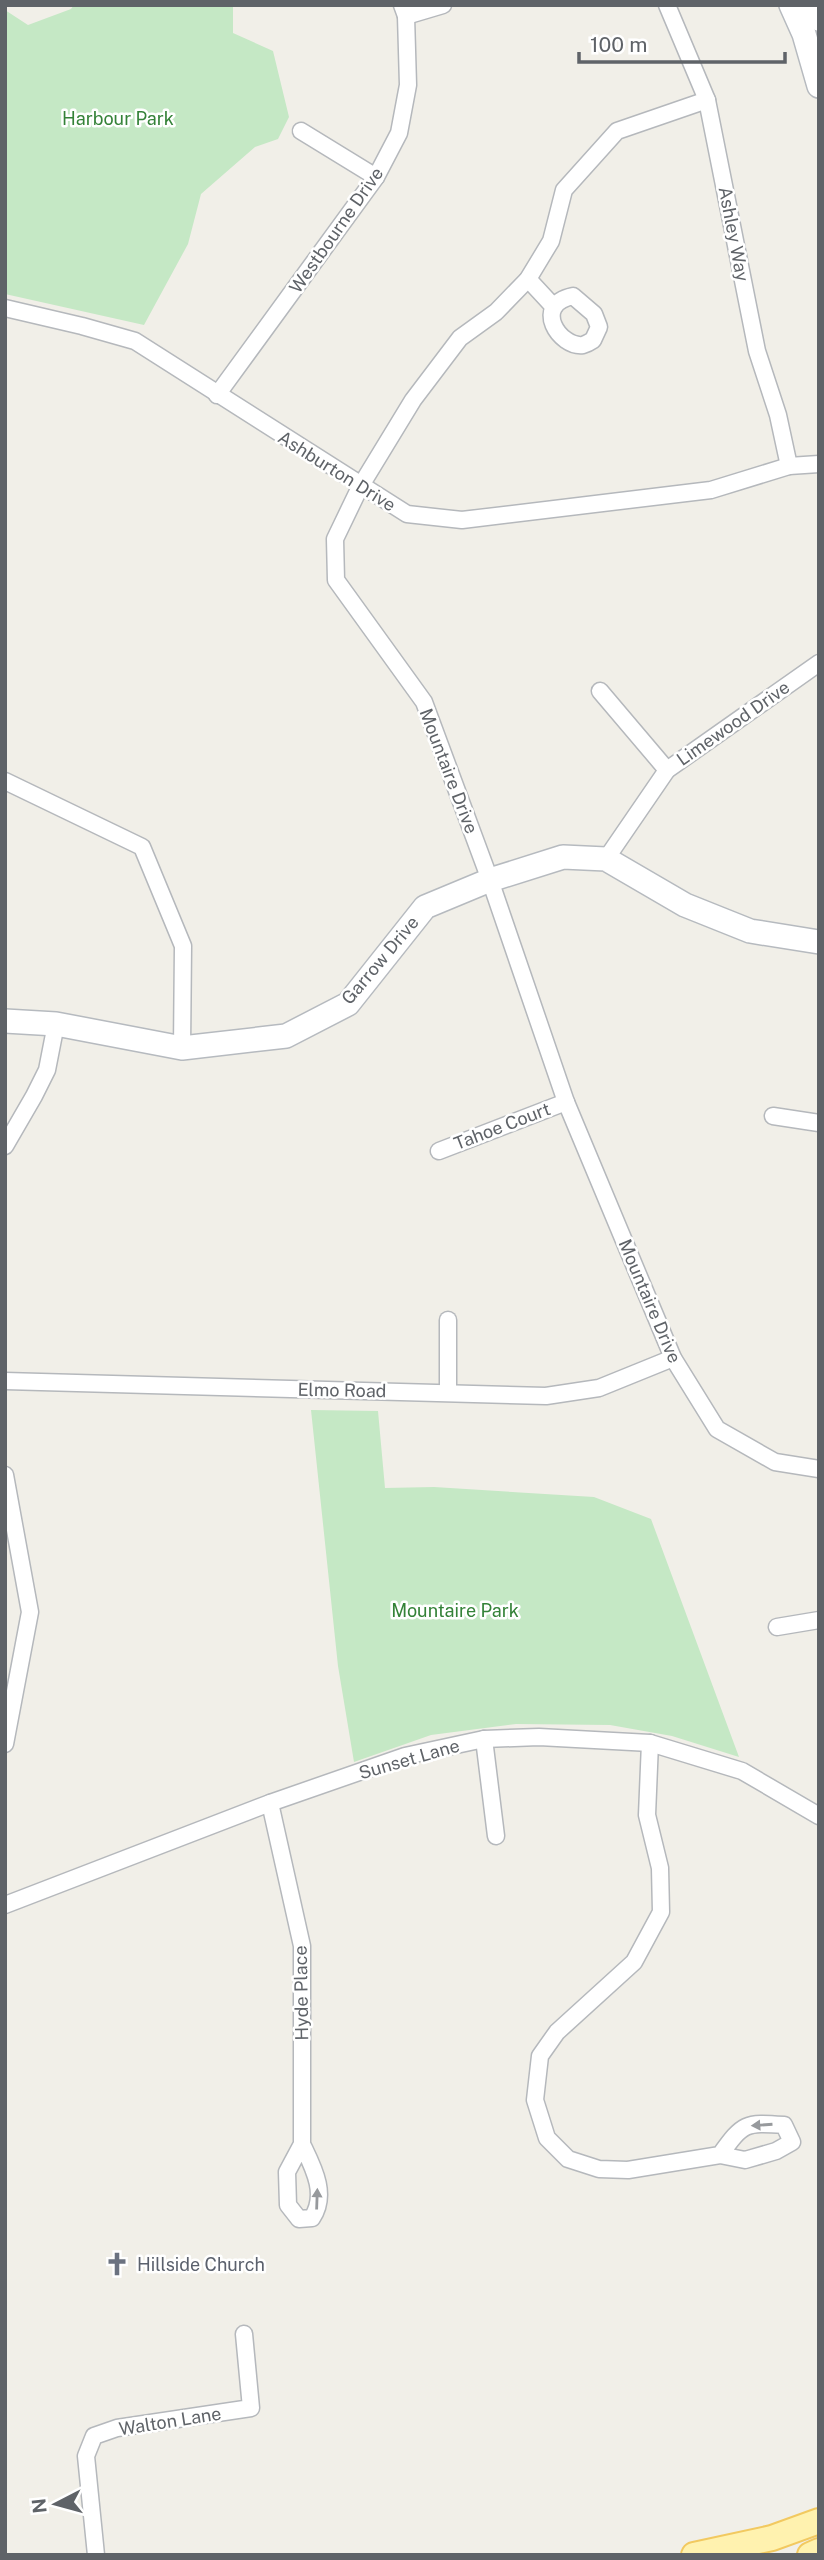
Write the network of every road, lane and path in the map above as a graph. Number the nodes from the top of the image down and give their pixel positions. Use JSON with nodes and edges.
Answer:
{"nodes":[{"id":1,"x":443,"y":5,"type":"edge"},
{"id":2,"x":667,"y":5,"type":"edge"},
{"id":3,"x":791,"y":5,"type":"edge"},
{"id":4,"x":813,"y":5,"type":"edge"},
{"id":5,"x":404,"y":11,"type":"edge"},
{"id":6,"x":814,"y":28,"type":"edge"},
{"id":7,"x":819,"y":86,"type":"edge"},
{"id":8,"x":707,"y":100,"type":"junction"},
{"id":9,"x":301,"y":131,"type":"dead end"},
{"id":10,"x":376,"y":177,"type":"junction"},
{"id":11,"x":528,"y":279,"type":"junction"},
{"id":12,"x":553,"y":306,"type":"dead end"},
{"id":13,"x":5,"y":308,"type":"edge"},
{"id":14,"x":217,"y":395,"type":"junction"},
{"id":15,"x":819,"y":464,"type":"edge"},
{"id":16,"x":789,"y":466,"type":"junction"},
{"id":17,"x":360,"y":486,"type":"junction"},
{"id":18,"x":819,"y":663,"type":"edge"},
{"id":19,"x":600,"y":691,"type":"dead end"},
{"id":20,"x":667,"y":770,"type":"junction"},
{"id":21,"x":5,"y":781,"type":"edge"},
{"id":22,"x":607,"y":859,"type":"junction"},
{"id":23,"x":490,"y":880,"type":"junction"},
{"id":24,"x":819,"y":942,"type":"edge"},
{"id":25,"x":5,"y":1021,"type":"edge"},
{"id":26,"x":56,"y":1024,"type":"junction"},
{"id":27,"x":182,"y":1048,"type":"junction"},
{"id":28,"x":566,"y":1102,"type":"junction"},
{"id":29,"x":773,"y":1116,"type":"dead end"},
{"id":30,"x":819,"y":1123,"type":"edge"},
{"id":31,"x":5,"y":1146,"type":"edge"},
{"id":32,"x":439,"y":1151,"type":"dead end"},
{"id":33,"x":448,"y":1320,"type":"dead end"},
{"id":34,"x":673,"y":1358,"type":"junction"},
{"id":35,"x":5,"y":1381,"type":"edge"},
{"id":36,"x":448,"y":1392,"type":"junction"},
{"id":37,"x":819,"y":1469,"type":"edge"},
{"id":38,"x":5,"y":1475,"type":"edge"},
{"id":39,"x":819,"y":1620,"type":"edge"},
{"id":40,"x":776,"y":1627,"type":"dead end"},
{"id":41,"x":484,"y":1739,"type":"junction"},
{"id":42,"x":650,"y":1743,"type":"junction"},
{"id":43,"x":5,"y":1744,"type":"edge"},
{"id":44,"x":270,"y":1804,"type":"junction"},
{"id":45,"x":819,"y":1816,"type":"edge"},
{"id":46,"x":496,"y":1836,"type":"dead end"},
{"id":47,"x":5,"y":1905,"type":"edge"},
{"id":48,"x":302,"y":2144,"type":"dead end"},
{"id":49,"x":720,"y":2155,"type":"dead end"},
{"id":50,"x":244,"y":2334,"type":"dead end"},
{"id":51,"x":819,"y":2521,"type":"edge"},
{"id":52,"x":819,"y":2551,"type":"edge"},
{"id":53,"x":96,"y":2555,"type":"edge"},
{"id":54,"x":694,"y":2555,"type":"edge"},
{"id":55,"x":810,"y":2555,"type":"edge"}],
"edges":[{"from":1,"to":5,"type":"street"},
{"from":2,"to":8,"type":"street","name":"Ashley Way"},
{"from":3,"to":6,"type":"street"},
{"from":4,"to":6,"type":"street"},
{"from":5,"to":10,"type":"street","name":"Westbourne Drive"},
{"from":6,"to":7,"type":"street"},
{"from":8,"to":11,"type":"street","name":"Mountaire Drive"},
{"from":8,"to":16,"type":"street","name":"Ashley Way"},
{"from":9,"to":10,"type":"street"},
{"from":10,"to":14,"type":"street","name":"Westbourne Drive"},
{"from":11,"to":12,"type":"street"},
{"from":11,"to":17,"type":"street","name":"Mountaire Drive"},
{"from":13,"to":14,"type":"street","name":"Ashburton Drive"},
{"from":14,"to":17,"type":"street","name":"Ashburton Drive"},
{"from":15,"to":16,"type":"street","name":"Ashburton Drive"},
{"from":16,"to":17,"type":"street","name":"Ashburton Drive"},
{"from":17,"to":23,"type":"street","name":"Mountaire Drive"},
{"from":18,"to":20,"type":"street","name":"Limewood Drive"},
{"from":19,"to":20,"type":"street"},
{"from":20,"to":22,"type":"street","name":"Limewood Drive"},
{"from":21,"to":27,"type":"street"},
{"from":22,"to":23,"type":"street","name":"Garrow Drive"},
{"from":22,"to":24,"type":"street","name":"Garrow Drive"},
{"from":23,"to":27,"type":"street","name":"Garrow Drive"},
{"from":23,"to":28,"type":"street","name":"Mountaire Drive"},
{"from":25,"to":26,"type":"street","name":"Garrow Drive"},
{"from":26,"to":27,"type":"street","name":"Garrow Drive"},
{"from":26,"to":31,"type":"street"},
{"from":28,"to":32,"type":"street","name":"Tahoe Court"},
{"from":28,"to":34,"type":"street","name":"Mountaire Drive"},
{"from":29,"to":30,"type":"street"},
{"from":33,"to":36,"type":"street"},
{"from":34,"to":36,"type":"street","name":"Elmo Road"},
{"from":34,"to":37,"type":"street","name":"Mountaire Drive"},
{"from":35,"to":36,"type":"street","name":"Elmo Road"},
{"from":38,"to":43,"type":"street"},
{"from":39,"to":40,"type":"street"},
{"from":41,"to":42,"type":"street","name":"Sunset Lane"},
{"from":41,"to":44,"type":"street","name":"Sunset Lane"},
{"from":41,"to":46,"type":"street"},
{"from":42,"to":45,"type":"street","name":"Sunset Lane"},
{"from":42,"to":49,"type":"street"},
{"from":44,"to":47,"type":"street","name":"Sunset Lane"},
{"from":44,"to":48,"type":"street","name":"Hyde Place"},
{"from":50,"to":53,"type":"street","name":"Walton Lane"},
{"from":51,"to":54,"type":"main road"},
{"from":52,"to":55,"type":"main road"}]}
